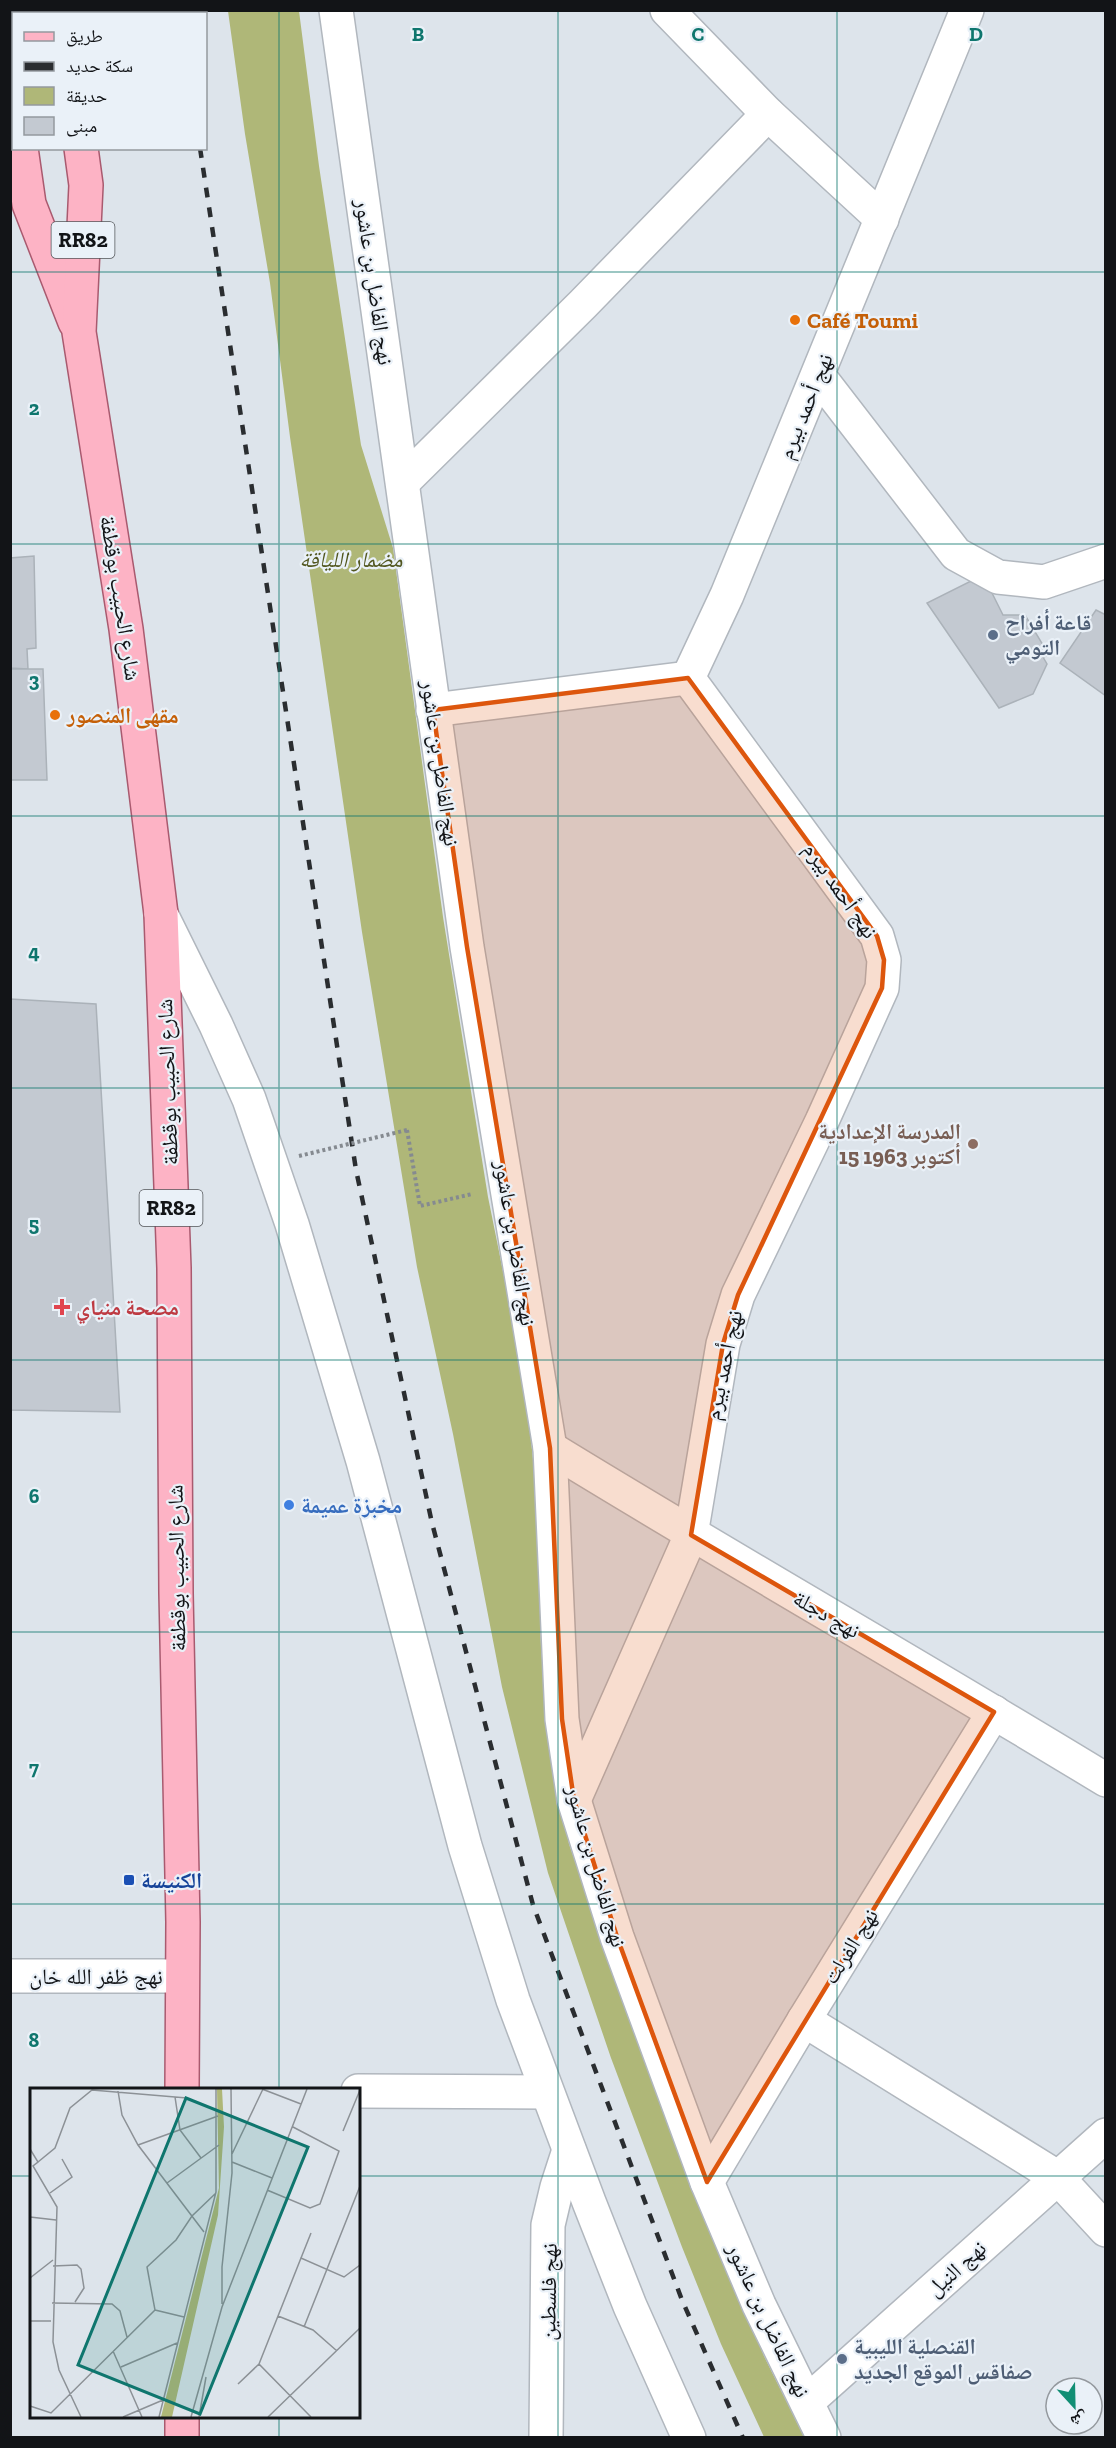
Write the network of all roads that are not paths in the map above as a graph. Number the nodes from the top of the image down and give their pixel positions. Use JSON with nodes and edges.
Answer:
{"nodes":[{"id":1,"x":336,"y":10,"type":"edge"},
{"id":2,"x":667,"y":10,"type":"edge"},
{"id":3,"x":967,"y":10,"type":"edge"},
{"id":4,"x":768,"y":114,"type":"junction"},
{"id":5,"x":21,"y":150,"type":"edge"},
{"id":6,"x":81,"y":150,"type":"edge"},
{"id":7,"x":882,"y":219,"type":"junction"},
{"id":8,"x":79,"y":332,"type":"junction"},
{"id":9,"x":818,"y":375,"type":"junction"},
{"id":10,"x":403,"y":482,"type":"junction"},
{"id":11,"x":1106,"y":561,"type":"edge"},
{"id":12,"x":688,"y":678,"type":"junction"},
{"id":13,"x":434,"y":710,"type":"junction"},
{"id":14,"x":161,"y":914,"type":"junction"},
{"id":15,"x":550,"y":1448,"type":"junction"},
{"id":16,"x":691,"y":1535,"type":"junction"},
{"id":17,"x":994,"y":1712,"type":"junction"},
{"id":18,"x":1106,"y":1780,"type":"edge"},
{"id":19,"x":574,"y":1800,"type":"junction"},
{"id":20,"x":10,"y":1976,"type":"edge"},
{"id":21,"x":182,"y":1976,"type":"junction"},
{"id":22,"x":804,"y":2020,"type":"junction"},
{"id":23,"x":182,"y":2088,"type":"edge"},
{"id":24,"x":360,"y":2091,"type":"edge"},
{"id":25,"x":546,"y":2092,"type":"junction"},
{"id":26,"x":1106,"y":2135,"type":"edge"},
{"id":27,"x":569,"y":2150,"type":"junction"},
{"id":28,"x":1057,"y":2177,"type":"junction"},
{"id":29,"x":707,"y":2182,"type":"junction"},
{"id":30,"x":1106,"y":2230,"type":"edge"},
{"id":31,"x":807,"y":2402,"type":"junction"},
{"id":32,"x":182,"y":2418,"type":"edge"},
{"id":33,"x":182,"y":2438,"type":"edge"},
{"id":34,"x":546,"y":2438,"type":"edge"},
{"id":35,"x":689,"y":2438,"type":"edge"},
{"id":36,"x":824,"y":2438,"type":"edge"}],
"edges":[{"from":1,"to":10,"type":"street","name":"نهج الفاضل بن عاشور"},
{"from":2,"to":4,"type":"street"},
{"from":3,"to":7,"type":"street","name":"نهج أحمد بيرم"},
{"from":4,"to":7,"type":"street"},
{"from":4,"to":10,"type":"street"},
{"from":5,"to":8,"type":"main road","name":"شارع الحبيب بوقطفة","number":"RR82"},
{"from":6,"to":8,"type":"main road","name":"شارع الحبيب بوقطفة","number":"RR82"},
{"from":7,"to":9,"type":"street","name":"نهج أحمد بيرم"},
{"from":8,"to":14,"type":"main road","name":"شارع الحبيب بوقطفة","number":"RR82"},
{"from":9,"to":11,"type":"street"},
{"from":9,"to":12,"type":"street","name":"نهج أحمد بيرم"},
{"from":10,"to":13,"type":"street","name":"نهج الفاضل بن عاشور"},
{"from":12,"to":13,"type":"street"},
{"from":12,"to":16,"type":"street","name":"نهج أحمد بيرم"},
{"from":13,"to":15,"type":"street","name":"نهج الفاضل بن عاشور"},
{"from":14,"to":21,"type":"main road","name":"شارع الحبيب بوقطفة","number":"RR82"},
{"from":14,"to":25,"type":"street"},
{"from":15,"to":16,"type":"street","name":"نهج دجلة"},
{"from":15,"to":19,"type":"street","name":"نهج الفاضل بن عاشور"},
{"from":16,"to":17,"type":"street","name":"نهج دجلة"},
{"from":16,"to":19,"type":"street","name":"نهج أحمد بيرم"},
{"from":17,"to":18,"type":"street","name":"نهج دجلة"},
{"from":17,"to":22,"type":"street","name":"نهج الفرلت"},
{"from":19,"to":29,"type":"street","name":"نهج الفاضل بن عاشور"},
{"from":20,"to":21,"type":"street","name":"نهج ظفر الله خان"},
{"from":21,"to":23,"type":"main road","name":"شارع الحبيب بوقطفة","number":"RR82"},
{"from":22,"to":28,"type":"street"},
{"from":22,"to":29,"type":"street","name":"نهج الفرلت"},
{"from":24,"to":25,"type":"street"},
{"from":25,"to":27,"type":"street"},
{"from":26,"to":28,"type":"street","name":"نهج النيل"},
{"from":27,"to":34,"type":"street","name":"نهج فلسطين"},
{"from":27,"to":35,"type":"street"},
{"from":28,"to":30,"type":"street"},
{"from":28,"to":31,"type":"street","name":"نهج النيل"},
{"from":29,"to":31,"type":"street","name":"نهج الفاضل بن عاشور"},
{"from":31,"to":36,"type":"street","name":"نهج الفاضل بن عاشور"},
{"from":32,"to":33,"type":"main road"}]}
